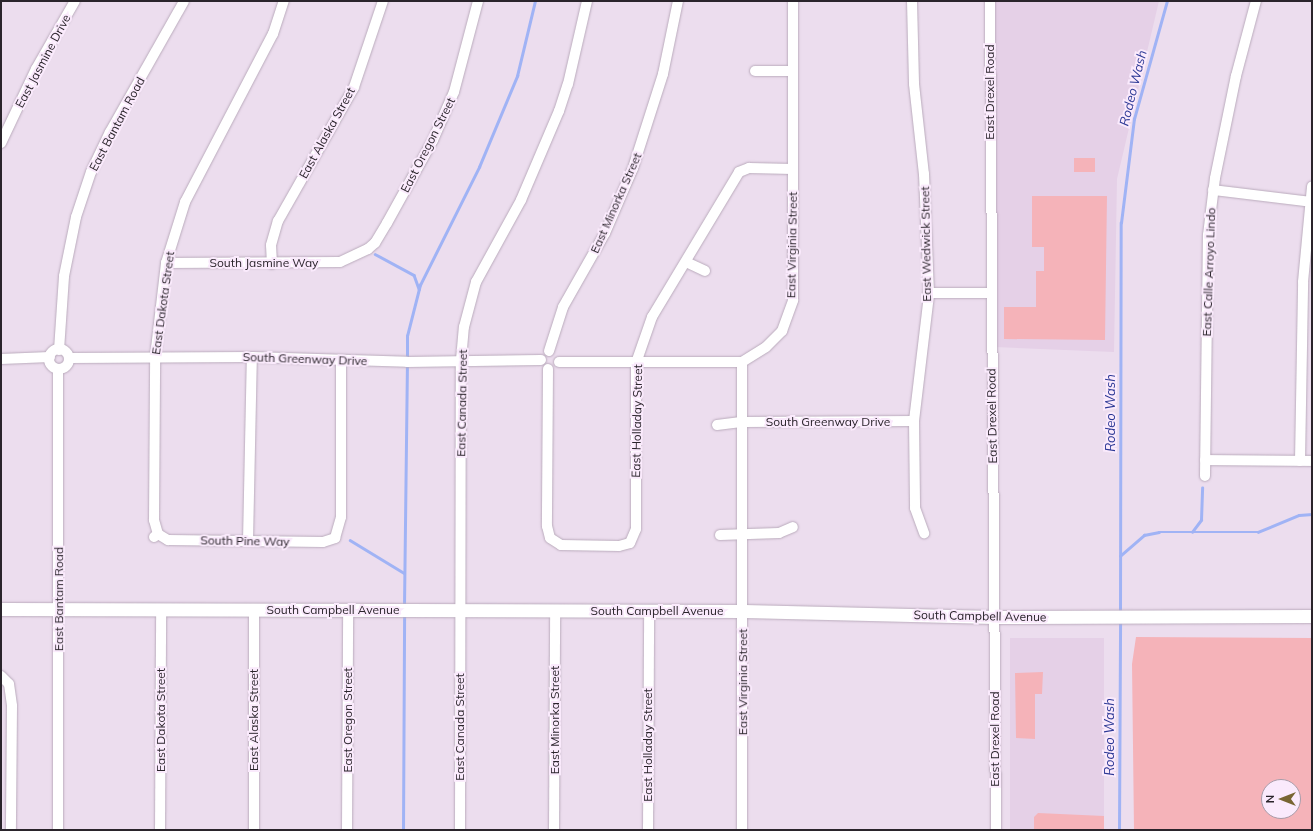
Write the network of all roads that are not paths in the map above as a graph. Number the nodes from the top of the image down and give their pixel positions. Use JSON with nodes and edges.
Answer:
{"nodes":[{"id":1,"x":75,"y":1,"type":"edge"},
{"id":2,"x":184,"y":1,"type":"edge"},
{"id":3,"x":284,"y":1,"type":"edge"},
{"id":4,"x":383,"y":1,"type":"edge"},
{"id":5,"x":478,"y":1,"type":"edge"},
{"id":6,"x":587,"y":1,"type":"edge"},
{"id":7,"x":678,"y":1,"type":"edge"},
{"id":8,"x":793,"y":1,"type":"edge"},
{"id":9,"x":912,"y":1,"type":"edge"},
{"id":10,"x":990,"y":1,"type":"edge"},
{"id":11,"x":1256,"y":1,"type":"edge"},
{"id":12,"x":755,"y":71,"type":"dead end"},
{"id":13,"x":793,"y":71,"type":"junction"},
{"id":14,"x":1,"y":143,"type":"edge"},
{"id":15,"x":793,"y":169,"type":"junction"},
{"id":16,"x":1312,"y":186,"type":"edge"},
{"id":17,"x":1213,"y":190,"type":"junction"},
{"id":18,"x":1311,"y":202,"type":"edge"},
{"id":19,"x":361,"y":254,"type":"joint"},
{"id":20,"x":686,"y":262,"type":"junction"},
{"id":21,"x":166,"y":263,"type":"junction"},
{"id":22,"x":272,"y":264,"type":"junction"},
{"id":23,"x":705,"y":271,"type":"dead end"},
{"id":24,"x":991,"y":293,"type":"junction"},
{"id":25,"x":928,"y":294,"type":"junction"},
{"id":26,"x":59,"y":350,"type":"junction"},
{"id":27,"x":549,"y":351,"type":"junction"},
{"id":28,"x":50,"y":357,"type":"junction"},
{"id":29,"x":154,"y":357,"type":"junction"},
{"id":30,"x":252,"y":357,"type":"junction"},
{"id":31,"x":69,"y":358,"type":"junction"},
{"id":32,"x":1,"y":359,"type":"edge"},
{"id":33,"x":461,"y":360,"type":"junction"},
{"id":34,"x":541,"y":360,"type":"junction"},
{"id":35,"x":341,"y":361,"type":"junction"},
{"id":36,"x":559,"y":362,"type":"junction"},
{"id":37,"x":742,"y":362,"type":"junction"},
{"id":38,"x":636,"y":363,"type":"junction"},
{"id":39,"x":58,"y":369,"type":"junction"},
{"id":40,"x":548,"y":369,"type":"junction"},
{"id":41,"x":914,"y":421,"type":"junction"},
{"id":42,"x":742,"y":422,"type":"junction"},
{"id":43,"x":717,"y":425,"type":"dead end"},
{"id":44,"x":1205,"y":460,"type":"junction"},
{"id":45,"x":1300,"y":461,"type":"junction"},
{"id":46,"x":1312,"y":461,"type":"edge"},
{"id":47,"x":1205,"y":476,"type":"dead end"},
{"id":48,"x":793,"y":527,"type":"dead end"},
{"id":49,"x":924,"y":533,"type":"dead end"},
{"id":50,"x":720,"y":535,"type":"dead end"},
{"id":51,"x":743,"y":535,"type":"junction"},
{"id":52,"x":156,"y":536,"type":"joint"},
{"id":53,"x":248,"y":541,"type":"junction"},
{"id":54,"x":1,"y":609,"type":"edge"},
{"id":55,"x":59,"y":610,"type":"junction"},
{"id":56,"x":161,"y":610,"type":"junction"},
{"id":57,"x":254,"y":610,"type":"junction"},
{"id":58,"x":348,"y":610,"type":"junction"},
{"id":59,"x":460,"y":611,"type":"junction"},
{"id":60,"x":556,"y":611,"type":"junction"},
{"id":61,"x":649,"y":611,"type":"junction"},
{"id":62,"x":744,"y":611,"type":"junction"},
{"id":63,"x":1312,"y":616,"type":"edge"},
{"id":64,"x":994,"y":617,"type":"junction"},
{"id":65,"x":1,"y":676,"type":"edge"},
{"id":66,"x":6,"y":728,"type":"edge"},
{"id":67,"x":6,"y":803,"type":"edge"},
{"id":68,"x":11,"y":830,"type":"edge"},
{"id":69,"x":58,"y":830,"type":"edge"},
{"id":70,"x":160,"y":830,"type":"edge"},
{"id":71,"x":254,"y":830,"type":"edge"},
{"id":72,"x":347,"y":830,"type":"edge"},
{"id":73,"x":460,"y":830,"type":"edge"},
{"id":74,"x":554,"y":830,"type":"edge"},
{"id":75,"x":648,"y":830,"type":"edge"},
{"id":76,"x":742,"y":830,"type":"edge"},
{"id":77,"x":996,"y":830,"type":"edge"}],
"edges":[{"from":1,"to":14,"type":"street","name":"East Jasmine Drive"},
{"from":2,"to":26,"type":"street","name":"East Bantam Road"},
{"from":3,"to":21,"type":"street","name":"East Dakota Street"},
{"from":4,"to":22,"type":"street","name":"East Alaska Street"},
{"from":5,"to":19,"type":"street","name":"East Oregon Street"},
{"from":6,"to":33,"type":"street","name":"East Canada Street"},
{"from":7,"to":27,"type":"street","name":"East Minorka Street"},
{"from":8,"to":13,"type":"street","name":"East Virginia Street"},
{"from":9,"to":25,"type":"street","name":"East Wedwick Street"},
{"from":10,"to":24,"type":"street","name":"East Drexel Road"},
{"from":11,"to":17,"type":"street","name":"East Calle Arroyo Lindo"},
{"from":12,"to":13,"type":"street"},
{"from":13,"to":15,"type":"street","name":"East Virginia Street"},
{"from":15,"to":20,"type":"street","name":"East Holladay Street"},
{"from":15,"to":37,"type":"street","name":"East Virginia Street"},
{"from":16,"to":18,"type":"street"},
{"from":17,"to":18,"type":"street"},
{"from":17,"to":44,"type":"street","name":"East Calle Arroyo Lindo"},
{"from":18,"to":45,"type":"street"},
{"from":19,"to":22,"type":"street","name":"South Jasmine Way"},
{"from":20,"to":23,"type":"street"},
{"from":20,"to":38,"type":"street","name":"East Holladay Street"},
{"from":21,"to":22,"type":"street","name":"South Jasmine Way"},
{"from":21,"to":29,"type":"street","name":"East Dakota Street"},
{"from":24,"to":25,"type":"street"},
{"from":24,"to":64,"type":"street","name":"East Drexel Road"},
{"from":25,"to":41,"type":"street","name":"East Wedwick Street"},
{"from":26,"to":28,"type":"street"},
{"from":26,"to":31,"type":"street"},
{"from":27,"to":34,"type":"street"},
{"from":27,"to":36,"type":"street"},
{"from":28,"to":32,"type":"street"},
{"from":28,"to":39,"type":"street"},
{"from":29,"to":30,"type":"street","name":"South Greenway Drive"},
{"from":29,"to":31,"type":"street","name":"South Greenway Drive"},
{"from":29,"to":52,"type":"street","name":"East Dakota Street"},
{"from":30,"to":35,"type":"street","name":"South Greenway Drive"},
{"from":30,"to":53,"type":"street"},
{"from":31,"to":39,"type":"street"},
{"from":33,"to":34,"type":"street","name":"South Greenway Drive"},
{"from":33,"to":35,"type":"street","name":"South Greenway Drive"},
{"from":33,"to":59,"type":"street","name":"East Canada Street"},
{"from":34,"to":40,"type":"street"},
{"from":35,"to":53,"type":"street","name":"South Pine Way"},
{"from":36,"to":38,"type":"street"},
{"from":36,"to":40,"type":"street"},
{"from":37,"to":38,"type":"street"},
{"from":37,"to":42,"type":"street","name":"East Virginia Street"},
{"from":38,"to":40,"type":"street","name":"East Holladay Street"},
{"from":39,"to":55,"type":"street","name":"East Bantam Road"},
{"from":41,"to":42,"type":"street","name":"South Greenway Drive"},
{"from":41,"to":49,"type":"street","name":"East Wedwick Street"},
{"from":42,"to":43,"type":"street"},
{"from":42,"to":51,"type":"street","name":"East Virginia Street"},
{"from":44,"to":45,"type":"street"},
{"from":44,"to":47,"type":"street","name":"East Calle Arroyo Lindo"},
{"from":45,"to":46,"type":"street"},
{"from":48,"to":51,"type":"street"},
{"from":50,"to":51,"type":"street"},
{"from":51,"to":62,"type":"street","name":"East Virginia Street"},
{"from":52,"to":53,"type":"street","name":"South Pine Way"},
{"from":54,"to":55,"type":"main road","name":"South Campbell Avenue"},
{"from":55,"to":56,"type":"main road","name":"South Campbell Avenue"},
{"from":55,"to":69,"type":"street","name":"East Bantam Road"},
{"from":56,"to":57,"type":"main road","name":"South Campbell Avenue"},
{"from":56,"to":70,"type":"street","name":"East Dakota Street"},
{"from":57,"to":58,"type":"main road","name":"South Campbell Avenue"},
{"from":57,"to":71,"type":"street","name":"East Alaska Street"},
{"from":58,"to":59,"type":"main road","name":"South Campbell Avenue"},
{"from":58,"to":72,"type":"street","name":"East Oregon Street"},
{"from":59,"to":60,"type":"main road","name":"South Campbell Avenue"},
{"from":59,"to":73,"type":"street","name":"East Canada Street"},
{"from":60,"to":61,"type":"main road","name":"South Campbell Avenue"},
{"from":60,"to":74,"type":"street","name":"East Minorka Street"},
{"from":61,"to":62,"type":"main road","name":"South Campbell Avenue"},
{"from":61,"to":75,"type":"street","name":"East Holladay Street"},
{"from":62,"to":64,"type":"main road","name":"South Campbell Avenue"},
{"from":62,"to":76,"type":"street","name":"East Virginia Street"},
{"from":63,"to":64,"type":"main road","name":"South Campbell Avenue"},
{"from":64,"to":77,"type":"street","name":"East Drexel Road"},
{"from":65,"to":66,"type":"street"},
{"from":66,"to":67,"type":"street"},
{"from":67,"to":68,"type":"street"}]}
